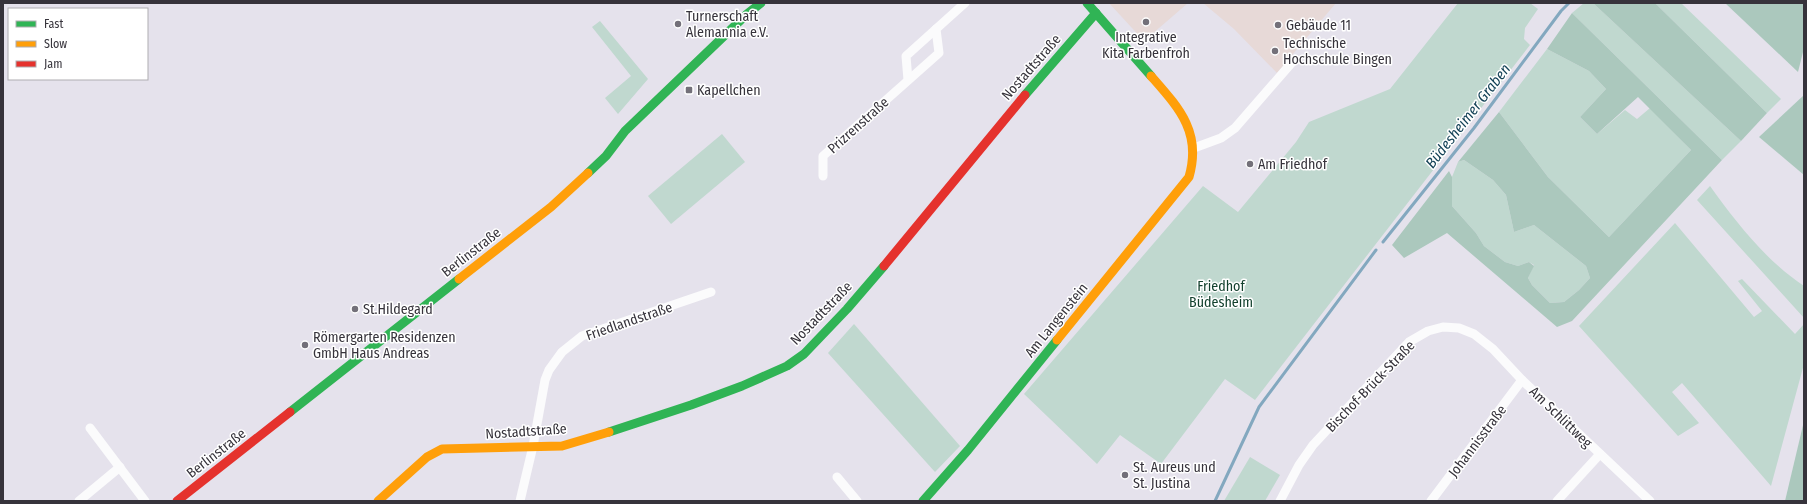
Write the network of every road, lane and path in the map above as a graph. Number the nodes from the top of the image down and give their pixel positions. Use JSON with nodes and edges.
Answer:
{"nodes":[{"id":1,"x":761,"y":3,"type":"edge"},
{"id":2,"x":965,"y":3,"type":"edge"},
{"id":3,"x":1087,"y":3,"type":"edge"},
{"id":4,"x":1096,"y":13,"type":"junction"},
{"id":5,"x":936,"y":29,"type":"junction"},
{"id":6,"x":1295,"y":59,"type":"dead end"},
{"id":7,"x":908,"y":80,"type":"junction"},
{"id":8,"x":1194,"y":148,"type":"junction"},
{"id":9,"x":823,"y":176,"type":"dead end"},
{"id":10,"x":711,"y":292,"type":"dead end"},
{"id":11,"x":1522,"y":380,"type":"junction"},
{"id":12,"x":90,"y":428,"type":"dead end"},
{"id":13,"x":533,"y":446,"type":"junction"},
{"id":14,"x":1600,"y":454,"type":"junction"},
{"id":15,"x":120,"y":467,"type":"junction"},
{"id":16,"x":837,"y":477,"type":"dead end"},
{"id":17,"x":79,"y":501,"type":"edge"},
{"id":18,"x":145,"y":501,"type":"edge"},
{"id":19,"x":177,"y":501,"type":"edge"},
{"id":20,"x":378,"y":501,"type":"edge"},
{"id":21,"x":520,"y":501,"type":"edge"},
{"id":22,"x":857,"y":501,"type":"edge"},
{"id":23,"x":923,"y":501,"type":"edge"},
{"id":24,"x":1280,"y":501,"type":"edge"},
{"id":25,"x":1431,"y":501,"type":"edge"},
{"id":26,"x":1557,"y":501,"type":"edge"},
{"id":27,"x":1650,"y":501,"type":"edge"}],
"edges":[{"from":1,"to":19,"type":"street","name":"Berlinstraße"},
{"from":2,"to":5,"type":"street"},
{"from":3,"to":4,"type":"street","name":"Am Langenstein"},
{"from":4,"to":8,"type":"street","name":"Am Langenstein"},
{"from":4,"to":13,"type":"street","name":"Nostadtstraße"},
{"from":5,"to":7,"type":"street"},
{"from":5,"to":7,"type":"street","name":"Prizrenstraße"},
{"from":6,"to":8,"type":"street"},
{"from":7,"to":9,"type":"street","name":"Prizrenstraße"},
{"from":8,"to":23,"type":"street","name":"Am Langenstein"},
{"from":10,"to":13,"type":"street","name":"Friedlandstraße"},
{"from":11,"to":14,"type":"street","name":"Am Schlittweg"},
{"from":11,"to":24,"type":"street","name":"Bischof-Brück-Straße"},
{"from":11,"to":25,"type":"street","name":"Johannisstraße"},
{"from":12,"to":15,"type":"street"},
{"from":13,"to":20,"type":"street","name":"Nostadtstraße"},
{"from":13,"to":21,"type":"street","name":"Friedlandstraße"},
{"from":14,"to":26,"type":"street","name":"Am Schlittweg"},
{"from":14,"to":27,"type":"street","name":"Am Schlittweg"},
{"from":15,"to":17,"type":"street"},
{"from":15,"to":18,"type":"street"},
{"from":16,"to":22,"type":"street"}]}
